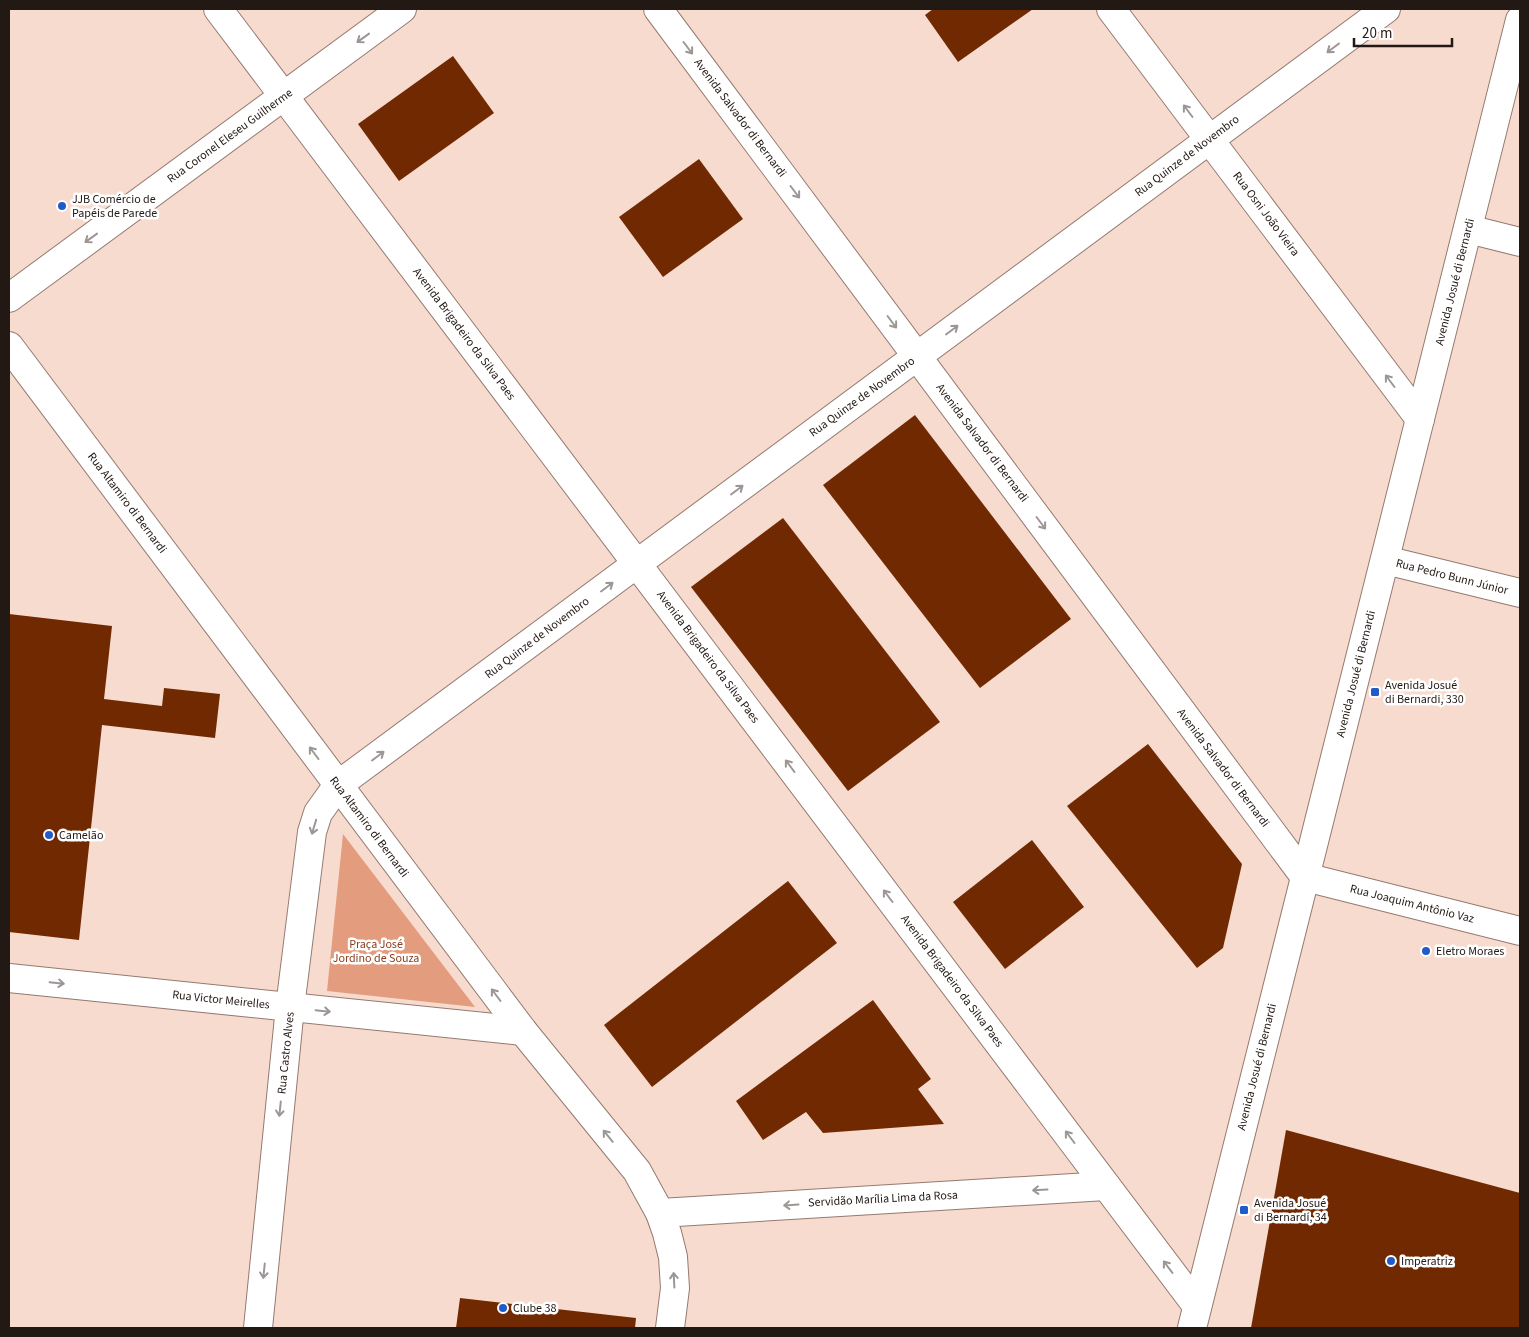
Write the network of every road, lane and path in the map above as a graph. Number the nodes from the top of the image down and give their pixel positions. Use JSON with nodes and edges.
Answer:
{"nodes":[{"id":1,"x":218,"y":9,"type":"edge"},
{"id":2,"x":402,"y":9,"type":"edge"},
{"id":3,"x":658,"y":9,"type":"edge"},
{"id":4,"x":1111,"y":9,"type":"edge"},
{"id":5,"x":1386,"y":9,"type":"edge"},
{"id":6,"x":1520,"y":20,"type":"edge"},
{"id":7,"x":284,"y":96,"type":"junction"},
{"id":8,"x":1209,"y":140,"type":"junction"},
{"id":9,"x":1468,"y":230,"type":"junction"},
{"id":10,"x":1520,"y":242,"type":"edge"},
{"id":11,"x":9,"y":298,"type":"edge"},
{"id":12,"x":9,"y":346,"type":"edge"},
{"id":13,"x":917,"y":356,"type":"junction"},
{"id":14,"x":1420,"y":419,"type":"junction"},
{"id":15,"x":1384,"y":560,"type":"junction"},
{"id":16,"x":637,"y":564,"type":"junction"},
{"id":17,"x":1520,"y":594,"type":"edge"},
{"id":18,"x":338,"y":785,"type":"junction"},
{"id":19,"x":1305,"y":877,"type":"junction"},
{"id":20,"x":1520,"y":932,"type":"edge"},
{"id":21,"x":9,"y":978,"type":"edge"},
{"id":22,"x":290,"y":1007,"type":"junction"},
{"id":23,"x":523,"y":1031,"type":"junction"},
{"id":24,"x":1106,"y":1186,"type":"junction"},
{"id":25,"x":660,"y":1213,"type":"junction"},
{"id":26,"x":1194,"y":1317,"type":"edge"},
{"id":27,"x":258,"y":1328,"type":"edge"},
{"id":28,"x":670,"y":1328,"type":"edge"}],
"edges":[{"from":1,"to":7,"type":"street","name":"Avenida Brigadeiro da Silva Paes"},
{"from":2,"to":7,"type":"street","name":"Rua Coronel Eleseu Guilherme","one_way":true},
{"from":3,"to":13,"type":"street","name":"Avenida Salvador di Bernardi","one_way":true},
{"from":8,"to":4,"type":"street","name":"Rua Osni João Vieira","one_way":true},
{"from":5,"to":8,"type":"street","name":"Rua Quinze de Novembro","one_way":true},
{"from":6,"to":9,"type":"street","name":"Avenida Josué di Bernardi"},
{"from":7,"to":11,"type":"street","name":"Rua Coronel Eleseu Guilherme","one_way":true},
{"from":7,"to":16,"type":"street","name":"Avenida Brigadeiro da Silva Paes"},
{"from":13,"to":8,"type":"street","name":"Rua Quinze de Novembro","one_way":true},
{"from":14,"to":8,"type":"street","name":"Rua Osni João Vieira","one_way":true},
{"from":9,"to":10,"type":"street"},
{"from":9,"to":14,"type":"street","name":"Avenida Josué di Bernardi"},
{"from":18,"to":12,"type":"street","name":"Rua Altamiro di Bernardi","one_way":true},
{"from":16,"to":13,"type":"street","name":"Rua Quinze de Novembro","one_way":true},
{"from":13,"to":19,"type":"street","name":"Avenida Salvador di Bernardi","one_way":true},
{"from":14,"to":15,"type":"street","name":"Avenida Josué di Bernardi"},
{"from":15,"to":17,"type":"street","name":"Rua Pedro Bunn Júnior"},
{"from":15,"to":19,"type":"street","name":"Avenida Josué di Bernardi"},
{"from":18,"to":16,"type":"street","name":"Rua Quinze de Novembro","one_way":true},
{"from":24,"to":16,"type":"street","name":"Avenida Brigadeiro da Silva Paes","one_way":true},
{"from":18,"to":22,"type":"street","name":"Rua Castro Alves","one_way":true},
{"from":23,"to":18,"type":"street","name":"Rua Altamiro di Bernardi","one_way":true},
{"from":19,"to":20,"type":"street","name":"Rua Joaquim Antônio Vaz"},
{"from":19,"to":26,"type":"street","name":"Avenida Josué di Bernardi"},
{"from":21,"to":22,"type":"street","name":"Rua Victor Meirelles","one_way":true},
{"from":22,"to":23,"type":"street","name":"Rua Victor Meirelles","one_way":true},
{"from":22,"to":27,"type":"street","name":"Rua Castro Alves","one_way":true},
{"from":25,"to":23,"type":"street","name":"Rua Altamiro di Bernardi","one_way":true},
{"from":24,"to":25,"type":"street","name":"Servidão Marília Lima da Rosa","one_way":true},
{"from":26,"to":24,"type":"street","name":"Avenida Brigadeiro da Silva Paes","one_way":true},
{"from":28,"to":25,"type":"street","name":"Rua Altamiro di Bernardi","one_way":true}]}
